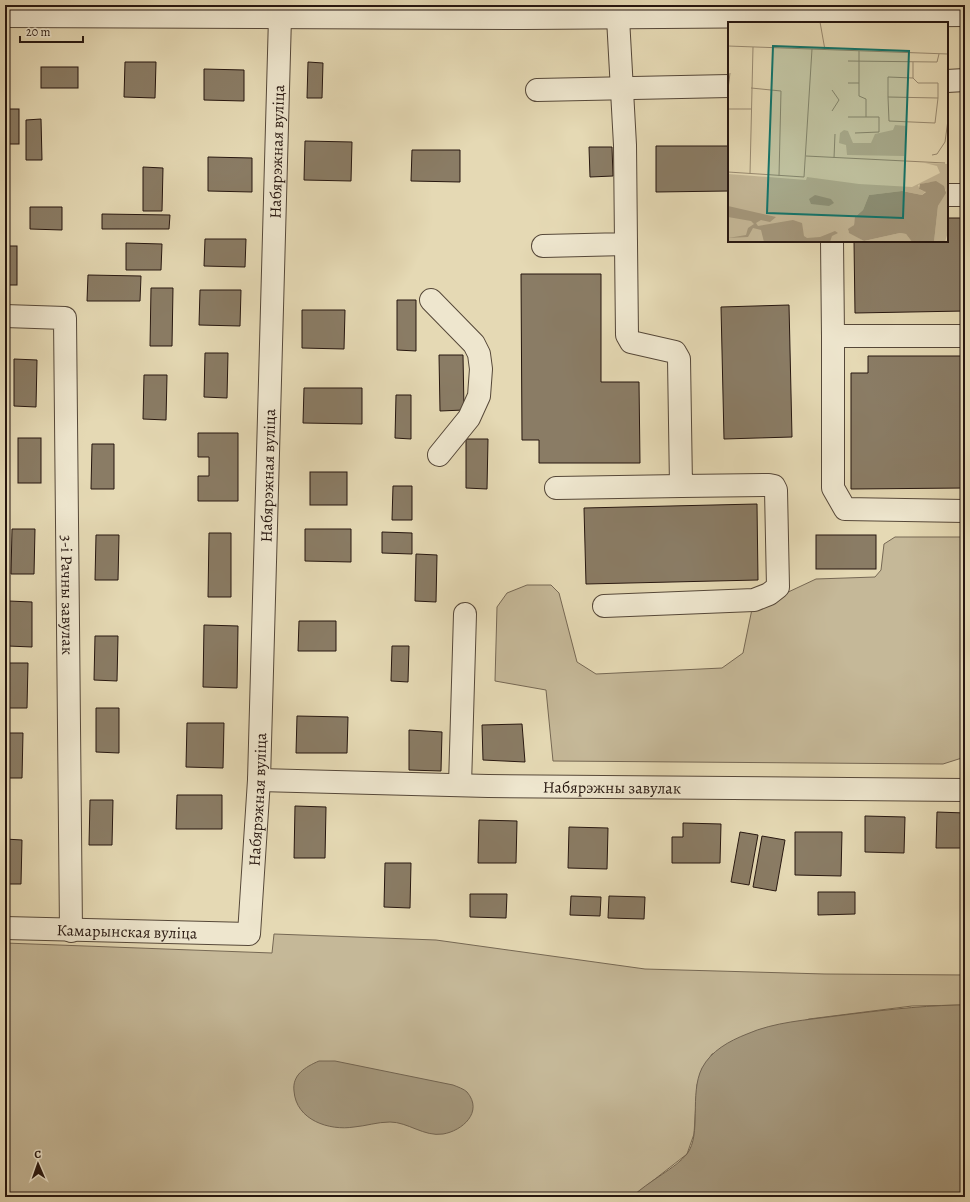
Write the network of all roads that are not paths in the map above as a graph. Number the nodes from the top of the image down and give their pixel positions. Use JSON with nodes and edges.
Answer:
{"nodes":[{"id":1,"x":371,"y":12,"type":"edge"},
{"id":2,"x":965,"y":15,"type":"edge"},
{"id":3,"x":5,"y":16,"type":"edge"},
{"id":4,"x":280,"y":17,"type":"junction"},
{"id":5,"x":618,"y":18,"type":"junction"},
{"id":6,"x":965,"y":80,"type":"edge"},
{"id":7,"x":948,"y":81,"type":"edge"},
{"id":8,"x":728,"y":86,"type":"edge"},
{"id":9,"x":621,"y":89,"type":"junction"},
{"id":10,"x":537,"y":90,"type":"dead end"},
{"id":11,"x":948,"y":195,"type":"edge"},
{"id":12,"x":965,"y":195,"type":"edge"},
{"id":13,"x":832,"y":242,"type":"edge"},
{"id":14,"x":626,"y":244,"type":"junction"},
{"id":15,"x":543,"y":246,"type":"dead end"},
{"id":16,"x":431,"y":300,"type":"dead end"},
{"id":17,"x":5,"y":316,"type":"edge"},
{"id":18,"x":833,"y":336,"type":"junction"},
{"id":19,"x":965,"y":336,"type":"edge"},
{"id":20,"x":439,"y":456,"type":"dead end"},
{"id":21,"x":681,"y":486,"type":"junction"},
{"id":22,"x":556,"y":488,"type":"dead end"},
{"id":23,"x":965,"y":511,"type":"edge"},
{"id":24,"x":604,"y":606,"type":"dead end"},
{"id":25,"x":465,"y":614,"type":"dead end"},
{"id":26,"x":259,"y":780,"type":"junction"},
{"id":27,"x":460,"y":785,"type":"junction"},
{"id":28,"x":965,"y":790,"type":"edge"},
{"id":29,"x":5,"y":928,"type":"edge"},
{"id":30,"x":71,"y":931,"type":"junction"},
{"id":31,"x":249,"y":934,"type":"joint"}],
"edges":[{"from":1,"to":4,"type":"street"},
{"from":1,"to":5,"type":"street"},
{"from":2,"to":5,"type":"street"},
{"from":3,"to":4,"type":"street"},
{"from":4,"to":26,"type":"street","name":"Набярэжная вуліца"},
{"from":5,"to":9,"type":"street"},
{"from":6,"to":7,"type":"street"},
{"from":8,"to":9,"type":"street"},
{"from":9,"to":10,"type":"street"},
{"from":9,"to":14,"type":"street"},
{"from":11,"to":12,"type":"street"},
{"from":13,"to":18,"type":"street"},
{"from":14,"to":15,"type":"street"},
{"from":14,"to":21,"type":"street"},
{"from":16,"to":20,"type":"street"},
{"from":17,"to":30,"type":"street","name":"3-і Рачны завулак"},
{"from":18,"to":19,"type":"street"},
{"from":18,"to":23,"type":"street"},
{"from":21,"to":22,"type":"street"},
{"from":21,"to":24,"type":"street"},
{"from":25,"to":27,"type":"street"},
{"from":26,"to":27,"type":"street","name":"Набярэжны завулак"},
{"from":26,"to":31,"type":"street","name":"Набярэжная вуліца"},
{"from":27,"to":28,"type":"street","name":"Набярэжны завулак"},
{"from":29,"to":30,"type":"street","name":"Камарынская вуліца"},
{"from":30,"to":31,"type":"street","name":"Камарынская вуліца"}]}
